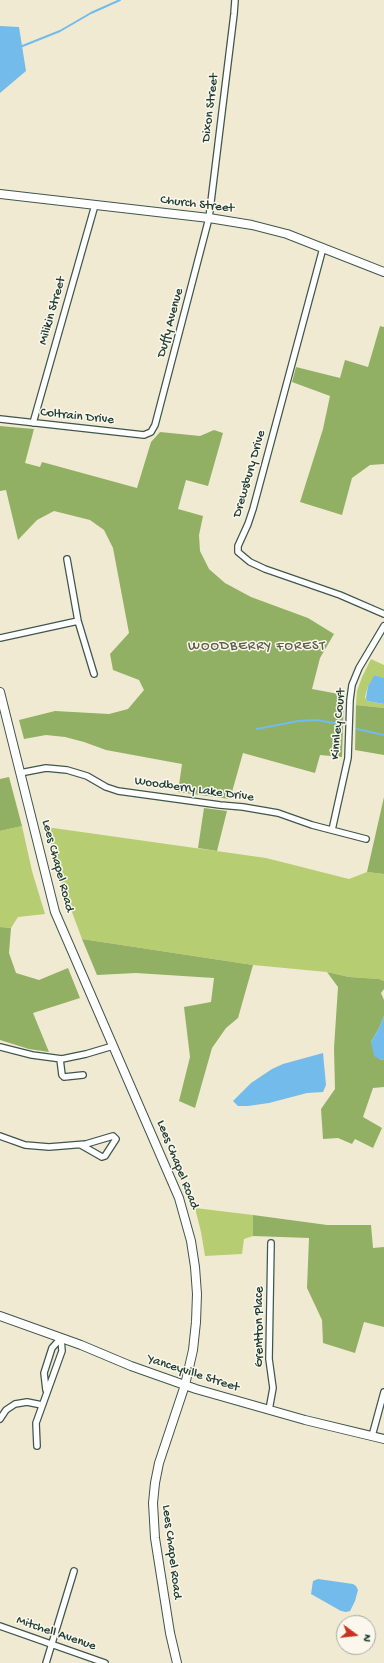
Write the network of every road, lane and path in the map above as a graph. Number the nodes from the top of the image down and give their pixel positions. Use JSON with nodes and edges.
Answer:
{"nodes":[{"id":1,"x":235,"y":0,"type":"edge"},
{"id":2,"x":0,"y":194,"type":"edge"},
{"id":3,"x":94,"y":205,"type":"junction"},
{"id":4,"x":209,"y":218,"type":"junction"},
{"id":5,"x":324,"y":248,"type":"junction"},
{"id":6,"x":384,"y":272,"type":"edge"},
{"id":7,"x":0,"y":420,"type":"edge"},
{"id":8,"x":33,"y":423,"type":"junction"},
{"id":9,"x":150,"y":432,"type":"joint"},
{"id":10,"x":67,"y":559,"type":"dead end"},
{"id":11,"x":384,"y":614,"type":"edge"},
{"id":12,"x":78,"y":621,"type":"junction"},
{"id":13,"x":384,"y":626,"type":"edge"},
{"id":14,"x":0,"y":638,"type":"edge"},
{"id":15,"x":94,"y":674,"type":"dead end"},
{"id":16,"x":0,"y":692,"type":"edge"},
{"id":17,"x":20,"y":773,"type":"junction"},
{"id":18,"x":332,"y":830,"type":"junction"},
{"id":19,"x":366,"y":839,"type":"dead end"},
{"id":20,"x":113,"y":1046,"type":"junction"},
{"id":21,"x":1,"y":1047,"type":"edge"},
{"id":22,"x":0,"y":1055,"type":"edge"},
{"id":23,"x":60,"y":1059,"type":"junction"},
{"id":24,"x":83,"y":1075,"type":"dead end"},
{"id":25,"x":0,"y":1136,"type":"edge"},
{"id":26,"x":81,"y":1145,"type":"junction"},
{"id":27,"x":271,"y":1243,"type":"dead end"},
{"id":28,"x":0,"y":1316,"type":"edge"},
{"id":29,"x":61,"y":1338,"type":"junction"},
{"id":30,"x":47,"y":1364,"type":"junction"},
{"id":31,"x":56,"y":1367,"type":"junction"},
{"id":32,"x":185,"y":1385,"type":"junction"},
{"id":33,"x":384,"y":1392,"type":"edge"},
{"id":34,"x":46,"y":1393,"type":"junction"},
{"id":35,"x":42,"y":1405,"type":"junction"},
{"id":36,"x":268,"y":1410,"type":"junction"},
{"id":37,"x":0,"y":1419,"type":"edge"},
{"id":38,"x":372,"y":1436,"type":"junction"},
{"id":39,"x":384,"y":1439,"type":"edge"},
{"id":40,"x":37,"y":1446,"type":"dead end"},
{"id":41,"x":74,"y":1571,"type":"dead end"},
{"id":42,"x":0,"y":1626,"type":"edge"},
{"id":43,"x":51,"y":1645,"type":"junction"},
{"id":44,"x":46,"y":1663,"type":"edge"},
{"id":45,"x":105,"y":1663,"type":"edge"},
{"id":46,"x":177,"y":1663,"type":"edge"}],
"edges":[{"from":1,"to":4,"type":"street","name":"Dixon Street"},
{"from":2,"to":3,"type":"main road","name":"Church Street"},
{"from":3,"to":4,"type":"main road","name":"Church Street"},
{"from":3,"to":8,"type":"street","name":"Milikin Street"},
{"from":4,"to":5,"type":"main road","name":"Church Street"},
{"from":4,"to":9,"type":"street","name":"Duffy Avenue"},
{"from":5,"to":6,"type":"main road","name":"Church Street"},
{"from":5,"to":11,"type":"street","name":"Drewsbury Drive"},
{"from":7,"to":8,"type":"street","name":"Coltrain Drive"},
{"from":8,"to":9,"type":"street","name":"Coltrain Drive"},
{"from":10,"to":12,"type":"street"},
{"from":12,"to":14,"type":"street"},
{"from":12,"to":15,"type":"street"},
{"from":13,"to":18,"type":"street","name":"Kinnley Court"},
{"from":16,"to":17,"type":"main road","name":"Lees Chapel Road"},
{"from":17,"to":18,"type":"street","name":"Woodberry Lake Drive"},
{"from":17,"to":20,"type":"main road","name":"Lees Chapel Road"},
{"from":18,"to":19,"type":"street","name":"Woodberry Lake Drive"},
{"from":20,"to":23,"type":"street"},
{"from":20,"to":32,"type":"main road","name":"Lees Chapel Road"},
{"from":21,"to":22,"type":"street"},
{"from":21,"to":23,"type":"street"},
{"from":23,"to":24,"type":"street"},
{"from":25,"to":26,"type":"street"},
{"from":26,"to":26,"type":"street"},
{"from":27,"to":36,"type":"street","name":"Grentton Place"},
{"from":28,"to":29,"type":"main road","name":"Yanceyville Street"},
{"from":29,"to":30,"type":"street"},
{"from":29,"to":31,"type":"street"},
{"from":29,"to":32,"type":"main road","name":"Yanceyville Street"},
{"from":30,"to":31,"type":"street"},
{"from":30,"to":34,"type":"street"},
{"from":31,"to":34,"type":"street"},
{"from":32,"to":36,"type":"main road","name":"Yanceyville Street"},
{"from":32,"to":46,"type":"main road","name":"Lees Chapel Road"},
{"from":33,"to":38,"type":"street"},
{"from":34,"to":35,"type":"street"},
{"from":35,"to":37,"type":"street"},
{"from":35,"to":40,"type":"street"},
{"from":36,"to":38,"type":"main road","name":"Yanceyville Street"},
{"from":38,"to":39,"type":"main road","name":"Yanceyville Street"},
{"from":41,"to":43,"type":"street"},
{"from":42,"to":43,"type":"street","name":"Mitchell Avenue"},
{"from":43,"to":44,"type":"street"},
{"from":43,"to":45,"type":"street","name":"Mitchell Avenue"}]}
